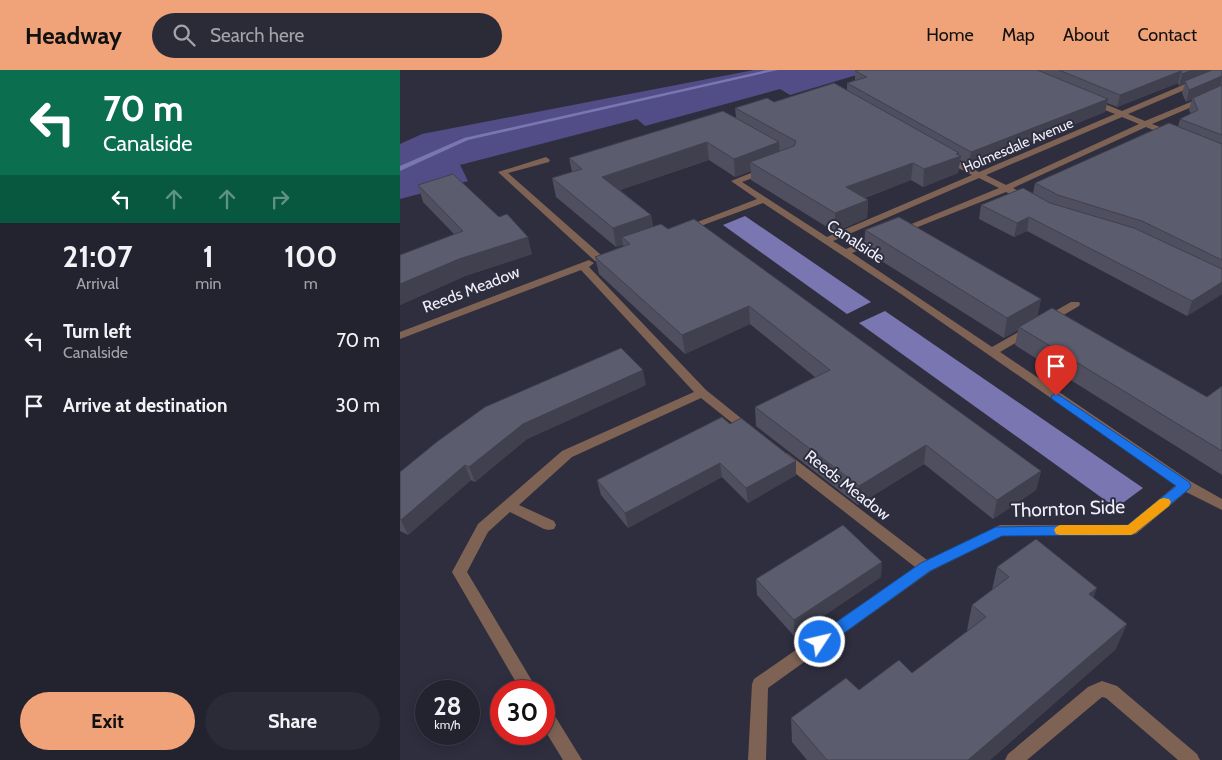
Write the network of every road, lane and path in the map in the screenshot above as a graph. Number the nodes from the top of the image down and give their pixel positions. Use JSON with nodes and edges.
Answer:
{"nodes":[{"id":1,"x":1222,"y":72,"type":"edge"},
{"id":2,"x":1222,"y":91,"type":"edge"},
{"id":3,"x":1084,"y":98,"type":"edge"},
{"id":4,"x":1123,"y":115,"type":"junction"},
{"id":5,"x":1145,"y":124,"type":"junction"},
{"id":6,"x":1185,"y":140,"type":"edge"},
{"id":7,"x":937,"y":152,"type":"edge"},
{"id":8,"x":546,"y":160,"type":"dead end"},
{"id":9,"x":773,"y":167,"type":"edge"},
{"id":10,"x":979,"y":176,"type":"junction"},
{"id":11,"x":1007,"y":188,"type":"junction"},
{"id":12,"x":764,"y":200,"type":"junction"},
{"id":13,"x":1036,"y":205,"type":"edge"},
{"id":14,"x":671,"y":234,"type":"edge"},
{"id":15,"x":825,"y":241,"type":"junction"},
{"id":16,"x":617,"y":253,"type":"edge"},
{"id":17,"x":844,"y":253,"type":"junction"},
{"id":18,"x":599,"y":259,"type":"junction"},
{"id":19,"x":582,"y":265,"type":"junction"},
{"id":20,"x":1075,"y":304,"type":"dead end"},
{"id":21,"x":400,"y":336,"type":"edge"},
{"id":22,"x":992,"y":352,"type":"junction"},
{"id":23,"x":702,"y":393,"type":"junction"},
{"id":24,"x":1185,"y":486,"type":"junction"},
{"id":25,"x":1222,"y":505,"type":"edge"},
{"id":26,"x":509,"y":506,"type":"junction"},
{"id":27,"x":549,"y":525,"type":"dead end"},
{"id":28,"x":926,"y":567,"type":"junction"},
{"id":29,"x":523,"y":680,"type":"edge"},
{"id":30,"x":555,"y":731,"type":"edge"},
{"id":31,"x":1023,"y":757,"type":"edge"},
{"id":32,"x":573,"y":760,"type":"edge"},
{"id":33,"x":757,"y":760,"type":"edge"},
{"id":34,"x":1191,"y":760,"type":"edge"}],
"edges":[{"from":1,"to":4,"type":"street","name":"Holmesdale Avenue"},
{"from":2,"to":5,"type":"street","name":"Holmesdale Avenue"},
{"from":3,"to":4,"type":"street"},
{"from":4,"to":5,"type":"street"},
{"from":4,"to":10,"type":"street","name":"Holmesdale Avenue"},
{"from":5,"to":6,"type":"street"},
{"from":5,"to":11,"type":"street","name":"Holmesdale Avenue"},
{"from":7,"to":10,"type":"street"},
{"from":8,"to":18,"type":"street"},
{"from":9,"to":12,"type":"street","name":"Canalside"},
{"from":10,"to":11,"type":"street"},
{"from":10,"to":15,"type":"street","name":"Holmesdale Avenue"},
{"from":11,"to":13,"type":"street"},
{"from":11,"to":17,"type":"street","name":"Holmesdale Avenue"},
{"from":12,"to":14,"type":"street"},
{"from":12,"to":15,"type":"street","name":"Canalside"},
{"from":15,"to":17,"type":"street","name":"Canalside"},
{"from":16,"to":18,"type":"street"},
{"from":17,"to":22,"type":"street","name":"Canalside"},
{"from":18,"to":19,"type":"street","name":"Reeds Meadow"},
{"from":19,"to":21,"type":"street","name":"Reeds Meadow"},
{"from":19,"to":23,"type":"street","name":"Reeds Meadow"},
{"from":20,"to":22,"type":"street"},
{"from":22,"to":24,"type":"street","name":"Canalside"},
{"from":23,"to":26,"type":"street"},
{"from":23,"to":28,"type":"street","name":"Reeds Meadow"},
{"from":24,"to":25,"type":"street","name":"Canalside"},
{"from":24,"to":28,"type":"street","name":"Thornton Side"},
{"from":26,"to":27,"type":"street"},
{"from":26,"to":29,"type":"street"},
{"from":28,"to":33,"type":"street","name":"Thornton Side"},
{"from":30,"to":32,"type":"street"},
{"from":31,"to":34,"type":"street"}]}
